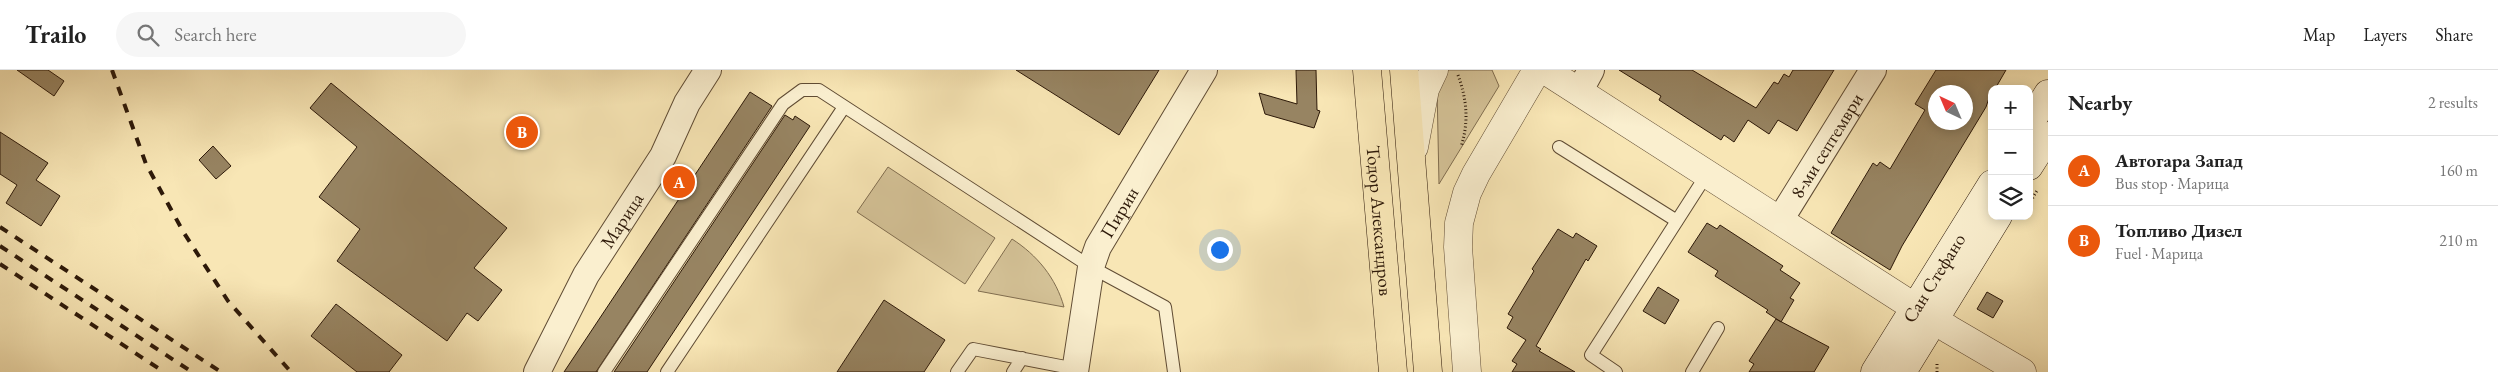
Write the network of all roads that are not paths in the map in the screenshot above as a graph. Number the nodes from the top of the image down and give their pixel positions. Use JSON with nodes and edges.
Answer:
{"nodes":[{"id":1,"x":708,"y":70,"type":"edge"},
{"id":2,"x":1204,"y":70,"type":"edge"},
{"id":3,"x":1367,"y":70,"type":"edge"},
{"id":4,"x":1404,"y":70,"type":"edge"},
{"id":5,"x":1434,"y":70,"type":"edge"},
{"id":6,"x":1538,"y":70,"type":"edge"},
{"id":7,"x":1545,"y":70,"type":"edge"},
{"id":8,"x":1873,"y":70,"type":"edge"},
{"id":9,"x":1585,"y":81,"type":"edge"},
{"id":10,"x":2048,"y":94,"type":"edge"},
{"id":11,"x":844,"y":107,"type":"junction"},
{"id":12,"x":2033,"y":118,"type":"edge"},
{"id":13,"x":2048,"y":136,"type":"edge"},
{"id":14,"x":1558,"y":147,"type":"dead end"},
{"id":15,"x":2033,"y":160,"type":"edge"},
{"id":16,"x":1412,"y":161,"type":"junction"},
{"id":17,"x":1707,"y":174,"type":"junction"},
{"id":18,"x":1988,"y":192,"type":"edge"},
{"id":19,"x":1780,"y":220,"type":"junction"},
{"id":20,"x":1995,"y":220,"type":"edge"},
{"id":21,"x":1677,"y":221,"type":"junction"},
{"id":22,"x":1091,"y":268,"type":"junction"},
{"id":23,"x":1924,"y":313,"type":"junction"},
{"id":24,"x":1718,"y":328,"type":"dead end"},
{"id":25,"x":1022,"y":358,"type":"junction"},
{"id":26,"x":1075,"y":370,"type":"edge"},
{"id":27,"x":537,"y":372,"type":"edge"},
{"id":28,"x":604,"y":372,"type":"edge"},
{"id":29,"x":667,"y":372,"type":"edge"},
{"id":30,"x":957,"y":372,"type":"edge"},
{"id":31,"x":1013,"y":372,"type":"edge"},
{"id":32,"x":1019,"y":372,"type":"edge"},
{"id":33,"x":1174,"y":372,"type":"edge"},
{"id":34,"x":1393,"y":372,"type":"edge"},
{"id":35,"x":1428,"y":372,"type":"edge"},
{"id":36,"x":1468,"y":372,"type":"edge"},
{"id":37,"x":1616,"y":372,"type":"edge"},
{"id":38,"x":1692,"y":372,"type":"edge"},
{"id":39,"x":1875,"y":372,"type":"edge"},
{"id":40,"x":1902,"y":372,"type":"edge"},
{"id":41,"x":2022,"y":372,"type":"edge"}],
"edges":[{"from":1,"to":27,"type":"street","name":"Марица"},
{"from":2,"to":22,"type":"street","name":"Пирин"},
{"from":3,"to":34,"type":"main road","name":"Тодор Александров"},
{"from":4,"to":16,"type":"main road","name":"Тодор Александров"},
{"from":5,"to":16,"type":"street"},
{"from":6,"to":36,"type":"street"},
{"from":7,"to":9,"type":"street"},
{"from":8,"to":19,"type":"street","name":"8-ми септември"},
{"from":9,"to":17,"type":"street"},
{"from":10,"to":12,"type":"street"},
{"from":11,"to":22,"type":"lane"},
{"from":11,"to":28,"type":"lane"},
{"from":11,"to":29,"type":"lane"},
{"from":13,"to":15,"type":"street"},
{"from":14,"to":21,"type":"lane"},
{"from":16,"to":35,"type":"main road","name":"Тодор Александров"},
{"from":17,"to":19,"type":"street"},
{"from":17,"to":21,"type":"lane"},
{"from":18,"to":23,"type":"street","name":"Сан Стефано"},
{"from":19,"to":23,"type":"street"},
{"from":20,"to":23,"type":"street","name":"Сан Стефано"},
{"from":21,"to":37,"type":"lane"},
{"from":22,"to":26,"type":"street","name":"Пирин"},
{"from":22,"to":33,"type":"lane"},
{"from":23,"to":39,"type":"street","name":"Сан Стефано"},
{"from":23,"to":40,"type":"street","name":"Сан Стефано"},
{"from":23,"to":41,"type":"street"},
{"from":24,"to":38,"type":"lane"},
{"from":25,"to":26,"type":"lane"},
{"from":25,"to":30,"type":"lane"},
{"from":25,"to":31,"type":"lane"},
{"from":25,"to":32,"type":"lane"}]}
